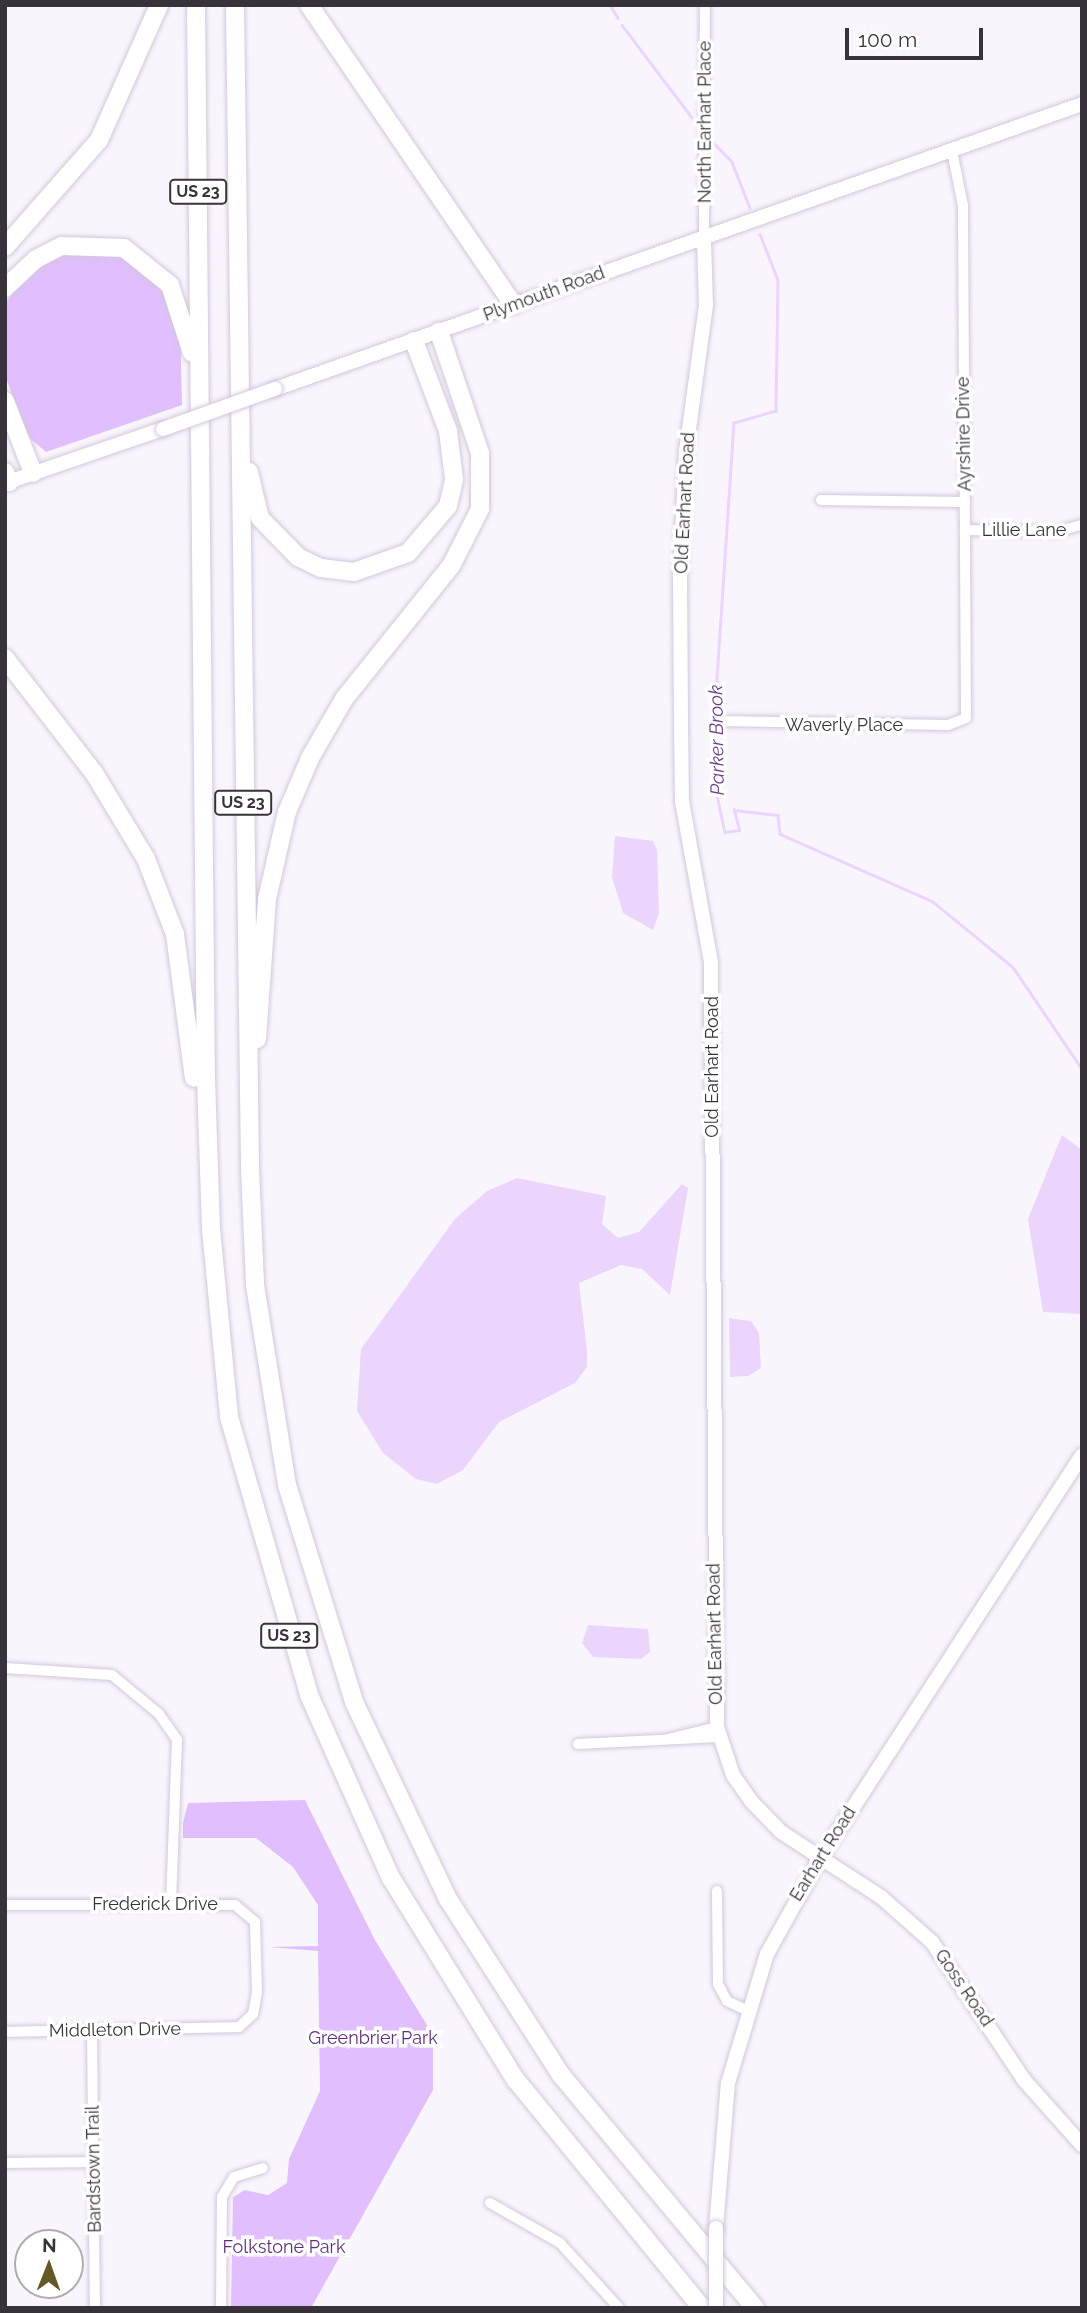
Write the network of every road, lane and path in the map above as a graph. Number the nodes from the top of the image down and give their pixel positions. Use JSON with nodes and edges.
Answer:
{"nodes":[{"id":1,"x":159,"y":5,"type":"edge"},
{"id":2,"x":196,"y":5,"type":"edge"},
{"id":3,"x":235,"y":5,"type":"edge"},
{"id":4,"x":309,"y":5,"type":"edge"},
{"id":5,"x":705,"y":5,"type":"edge"},
{"id":6,"x":1082,"y":104,"type":"edge"},
{"id":7,"x":952,"y":151,"type":"junction"},
{"id":8,"x":704,"y":239,"type":"junction"},
{"id":9,"x":5,"y":247,"type":"edge"},
{"id":10,"x":5,"y":288,"type":"edge"},
{"id":11,"x":514,"y":305,"type":"junction"},
{"id":12,"x":439,"y":332,"type":"junction"},
{"id":13,"x":414,"y":341,"type":"junction"},
{"id":14,"x":240,"y":351,"type":"junction"},
{"id":15,"x":200,"y":379,"type":"junction"},
{"id":16,"x":5,"y":401,"type":"edge"},
{"id":17,"x":33,"y":473,"type":"junction"},
{"id":18,"x":6,"y":479,"type":"edge"},
{"id":19,"x":821,"y":500,"type":"dead end"},
{"id":20,"x":965,"y":502,"type":"junction"},
{"id":21,"x":1082,"y":525,"type":"edge"},
{"id":22,"x":965,"y":530,"type":"junction"},
{"id":23,"x":5,"y":658,"type":"edge"},
{"id":24,"x":966,"y":718,"type":"joint"},
{"id":25,"x":720,"y":721,"type":"dead end"},
{"id":26,"x":250,"y":1169,"type":"junction"},
{"id":27,"x":229,"y":1417,"type":"junction"},
{"id":28,"x":1082,"y":1455,"type":"edge"},
{"id":29,"x":5,"y":1668,"type":"edge"},
{"id":30,"x":718,"y":1732,"type":"junction"},
{"id":31,"x":578,"y":1744,"type":"dead end"},
{"id":32,"x":821,"y":1857,"type":"junction"},
{"id":33,"x":717,"y":1891,"type":"dead end"},
{"id":34,"x":171,"y":1903,"type":"junction"},
{"id":35,"x":5,"y":1905,"type":"edge"},
{"id":36,"x":746,"y":2010,"type":"junction"},
{"id":37,"x":225,"y":2029,"type":"joint"},
{"id":38,"x":92,"y":2031,"type":"junction"},
{"id":39,"x":5,"y":2032,"type":"edge"},
{"id":40,"x":1082,"y":2145,"type":"edge"},
{"id":41,"x":96,"y":2162,"type":"junction"},
{"id":42,"x":5,"y":2163,"type":"edge"},
{"id":43,"x":262,"y":2168,"type":"dead end"},
{"id":44,"x":490,"y":2203,"type":"dead end"},
{"id":45,"x":94,"y":2308,"type":"edge"},
{"id":46,"x":221,"y":2308,"type":"edge"},
{"id":47,"x":619,"y":2308,"type":"edge"},
{"id":48,"x":702,"y":2308,"type":"edge"},
{"id":49,"x":716,"y":2308,"type":"edge"},
{"id":50,"x":755,"y":2308,"type":"edge"}],
"edges":[{"from":1,"to":9,"type":"highway"},
{"from":2,"to":15,"type":"highway","number":"US 23"},
{"from":3,"to":14,"type":"highway","number":"US 23"},
{"from":4,"to":11,"type":"highway"},
{"from":5,"to":8,"type":"street","name":"North Earhart Place"},
{"from":6,"to":7,"type":"street","name":"Plymouth Road"},
{"from":7,"to":8,"type":"street","name":"Plymouth Road"},
{"from":7,"to":20,"type":"street","name":"Ayrshire Drive"},
{"from":8,"to":11,"type":"street","name":"Plymouth Road"},
{"from":8,"to":30,"type":"street","name":"Old Earhart Road"},
{"from":10,"to":15,"type":"highway"},
{"from":11,"to":12,"type":"street","name":"Plymouth Road"},
{"from":12,"to":13,"type":"street","name":"Plymouth Road"},
{"from":12,"to":26,"type":"highway"},
{"from":13,"to":14,"type":"highway"},
{"from":13,"to":17,"type":"street","name":"Plymouth Road","bridge":true},
{"from":14,"to":26,"type":"highway","number":"US 23"},
{"from":15,"to":27,"type":"highway","number":"US 23"},
{"from":16,"to":17,"type":"highway"},
{"from":17,"to":18,"type":"street","name":"Plymouth Road"},
{"from":19,"to":20,"type":"street"},
{"from":20,"to":22,"type":"street","name":"Ayrshire Drive"},
{"from":21,"to":22,"type":"street","name":"Lillie Lane"},
{"from":22,"to":24,"type":"street","name":"Ayrshire Drive"},
{"from":23,"to":27,"type":"highway"},
{"from":24,"to":25,"type":"street","name":"Waverly Place"},
{"from":26,"to":50,"type":"highway","number":"US 23"},
{"from":27,"to":48,"type":"highway","number":"US 23"},
{"from":28,"to":32,"type":"street","name":"Earhart Road"},
{"from":29,"to":34,"type":"street"},
{"from":30,"to":31,"type":"street"},
{"from":30,"to":32,"type":"street","name":"Old Earhart Road"},
{"from":32,"to":36,"type":"street","name":"Earhart Road"},
{"from":32,"to":40,"type":"street","name":"Goss Road"},
{"from":33,"to":36,"type":"street"},
{"from":34,"to":35,"type":"street","name":"Frederick Drive"},
{"from":34,"to":37,"type":"street","name":"Frederick Drive"},
{"from":36,"to":49,"type":"street","name":"Earhart Road","bridge":true},
{"from":37,"to":38,"type":"street","name":"Middleton Drive"},
{"from":38,"to":39,"type":"street","name":"Middleton Drive"},
{"from":38,"to":41,"type":"street","name":"Bardstown Trail"},
{"from":41,"to":42,"type":"street"},
{"from":41,"to":45,"type":"street","name":"Bardstown Trail"},
{"from":43,"to":46,"type":"street"},
{"from":44,"to":47,"type":"street"}]}
